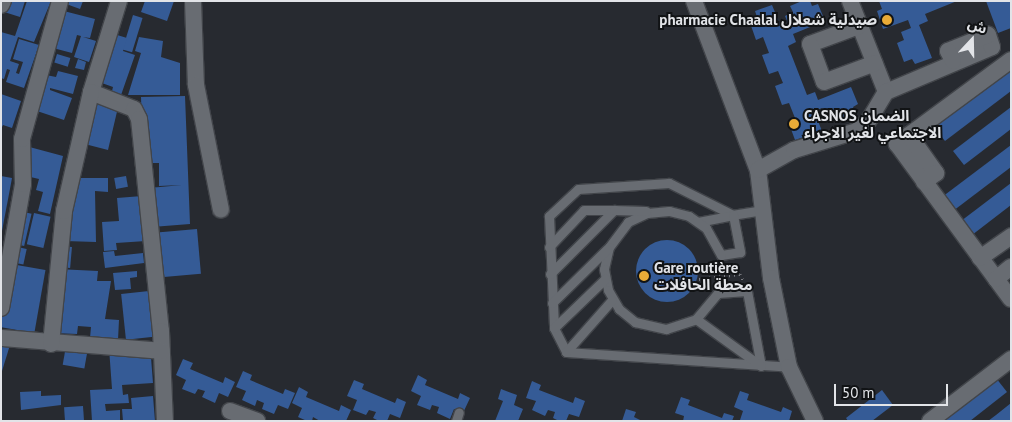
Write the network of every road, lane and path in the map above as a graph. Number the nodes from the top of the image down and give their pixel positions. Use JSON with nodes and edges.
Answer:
{"nodes":[{"id":1,"x":3,"y":1,"type":"edge"},
{"id":2,"x":60,"y":1,"type":"edge"},
{"id":3,"x":119,"y":1,"type":"edge"},
{"id":4,"x":193,"y":1,"type":"edge"},
{"id":5,"x":694,"y":1,"type":"edge"},
{"id":6,"x":850,"y":1,"type":"edge"},
{"id":7,"x":1,"y":5,"type":"edge"},
{"id":8,"x":859,"y":26,"type":"junction"},
{"id":9,"x":1011,"y":60,"type":"edge"},
{"id":10,"x":953,"y":61,"type":"dead end"},
{"id":11,"x":874,"y":63,"type":"junction"},
{"id":12,"x":91,"y":92,"type":"junction"},
{"id":13,"x":886,"y":92,"type":"junction"},
{"id":14,"x":758,"y":170,"type":"junction"},
{"id":15,"x":221,"y":210,"type":"dead end"},
{"id":16,"x":614,"y":210,"type":"junction"},
{"id":17,"x":763,"y":210,"type":"junction"},
{"id":18,"x":658,"y":211,"type":"junction"},
{"id":19,"x":733,"y":215,"type":"junction"},
{"id":20,"x":698,"y":222,"type":"junction"},
{"id":21,"x":1011,"y":236,"type":"edge"},
{"id":22,"x":549,"y":247,"type":"junction"},
{"id":23,"x":608,"y":247,"type":"junction"},
{"id":24,"x":980,"y":258,"type":"junction"},
{"id":25,"x":1011,"y":268,"type":"edge"},
{"id":26,"x":550,"y":274,"type":"junction"},
{"id":27,"x":770,"y":278,"type":"junction"},
{"id":28,"x":605,"y":279,"type":"junction"},
{"id":29,"x":699,"y":279,"type":"dead end"},
{"id":30,"x":996,"y":279,"type":"junction"},
{"id":31,"x":1011,"y":299,"type":"edge"},
{"id":32,"x":612,"y":300,"type":"junction"},
{"id":33,"x":552,"y":303,"type":"junction"},
{"id":34,"x":1,"y":308,"type":"edge"},
{"id":35,"x":696,"y":319,"type":"junction"},
{"id":36,"x":554,"y":328,"type":"junction"},
{"id":37,"x":1,"y":338,"type":"edge"},
{"id":38,"x":51,"y":344,"type":"junction"},
{"id":39,"x":161,"y":351,"type":"junction"},
{"id":40,"x":566,"y":352,"type":"junction"},
{"id":41,"x":1009,"y":364,"type":"edge"},
{"id":42,"x":761,"y":366,"type":"junction"},
{"id":43,"x":790,"y":367,"type":"junction"},
{"id":44,"x":230,"y":411,"type":"dead end"},
{"id":45,"x":166,"y":421,"type":"edge"},
{"id":46,"x":257,"y":421,"type":"edge"},
{"id":47,"x":815,"y":421,"type":"edge"},
{"id":48,"x":930,"y":421,"type":"edge"}],
"edges":[{"from":1,"to":7,"type":"street"},
{"from":2,"to":34,"type":"street"},
{"from":3,"to":12,"type":"street"},
{"from":4,"to":15,"type":"street"},
{"from":5,"to":14,"type":"street"},
{"from":6,"to":8,"type":"street"},
{"from":8,"to":11,"type":"street"},
{"from":8,"to":11,"type":"street"},
{"from":9,"to":24,"type":"street"},
{"from":10,"to":13,"type":"street"},
{"from":11,"to":13,"type":"street"},
{"from":12,"to":38,"type":"street"},
{"from":12,"to":39,"type":"street"},
{"from":13,"to":14,"type":"street"},
{"from":14,"to":17,"type":"street"},
{"from":16,"to":18,"type":"lane"},
{"from":16,"to":22,"type":"lane"},
{"from":16,"to":26,"type":"lane"},
{"from":17,"to":19,"type":"lane"},
{"from":17,"to":27,"type":"street"},
{"from":18,"to":20,"type":"lane"},
{"from":18,"to":23,"type":"lane"},
{"from":19,"to":20,"type":"lane"},
{"from":19,"to":20,"type":"lane"},
{"from":19,"to":22,"type":"lane"},
{"from":21,"to":24,"type":"street"},
{"from":22,"to":26,"type":"lane"},
{"from":23,"to":28,"type":"lane"},
{"from":23,"to":33,"type":"lane"},
{"from":24,"to":30,"type":"street"},
{"from":25,"to":30,"type":"street"},
{"from":26,"to":33,"type":"lane"},
{"from":27,"to":29,"type":"path"},
{"from":27,"to":43,"type":"street"},
{"from":28,"to":32,"type":"lane"},
{"from":28,"to":36,"type":"lane"},
{"from":30,"to":31,"type":"street"},
{"from":32,"to":35,"type":"lane"},
{"from":32,"to":40,"type":"lane"},
{"from":33,"to":36,"type":"lane"},
{"from":35,"to":42,"type":"lane"},
{"from":35,"to":42,"type":"lane"},
{"from":36,"to":40,"type":"lane"},
{"from":37,"to":38,"type":"street"},
{"from":38,"to":39,"type":"street"},
{"from":39,"to":45,"type":"street"},
{"from":40,"to":42,"type":"lane"},
{"from":41,"to":48,"type":"street"},
{"from":42,"to":43,"type":"lane"},
{"from":43,"to":47,"type":"street"},
{"from":44,"to":46,"type":"street"}]}
